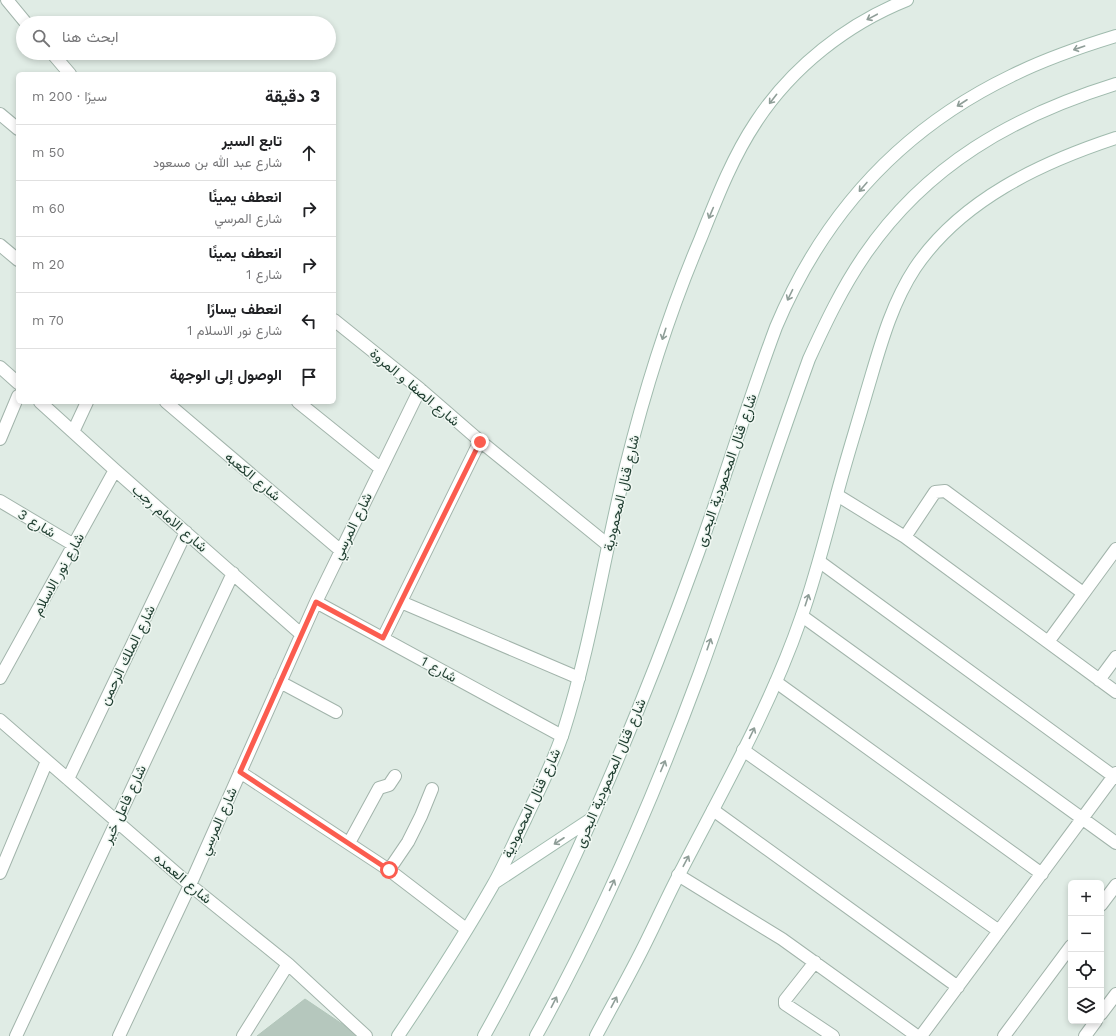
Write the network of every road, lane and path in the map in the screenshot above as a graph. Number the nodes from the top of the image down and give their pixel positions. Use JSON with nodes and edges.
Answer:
{"nodes":[{"id":1,"x":7,"y":0,"type":"edge"},
{"id":2,"x":907,"y":0,"type":"edge"},
{"id":3,"x":20,"y":16,"type":"edge"},
{"id":4,"x":1116,"y":36,"type":"edge"},
{"id":5,"x":58,"y":60,"type":"edge"},
{"id":6,"x":68,"y":72,"type":"edge"},
{"id":7,"x":1116,"y":84,"type":"edge"},
{"id":8,"x":0,"y":114,"type":"edge"},
{"id":9,"x":16,"y":127,"type":"edge"},
{"id":10,"x":1116,"y":138,"type":"edge"},
{"id":11,"x":0,"y":245,"type":"edge"},
{"id":12,"x":16,"y":258,"type":"edge"},
{"id":13,"x":336,"y":322,"type":"edge"},
{"id":14,"x":0,"y":367,"type":"edge"},
{"id":15,"x":16,"y":381,"type":"edge"},
{"id":16,"x":420,"y":389,"type":"junction"},
{"id":17,"x":16,"y":401,"type":"edge"},
{"id":18,"x":42,"y":404,"type":"edge"},
{"id":19,"x":86,"y":404,"type":"edge"},
{"id":20,"x":168,"y":404,"type":"edge"},
{"id":21,"x":300,"y":404,"type":"edge"},
{"id":22,"x":73,"y":432,"type":"junction"},
{"id":23,"x":0,"y":438,"type":"edge"},
{"id":24,"x":480,"y":442,"type":"junction"},
{"id":25,"x":380,"y":468,"type":"junction"},
{"id":26,"x":115,"y":470,"type":"junction"},
{"id":27,"x":837,"y":495,"type":"junction"},
{"id":28,"x":0,"y":501,"type":"edge"},
{"id":29,"x":186,"y":532,"type":"junction"},
{"id":30,"x":905,"y":537,"type":"junction"},
{"id":31,"x":74,"y":545,"type":"junction"},
{"id":32,"x":608,"y":545,"type":"junction"},
{"id":33,"x":1116,"y":549,"type":"edge"},
{"id":34,"x":340,"y":550,"type":"junction"},
{"id":35,"x":820,"y":562,"type":"junction"},
{"id":36,"x":233,"y":573,"type":"junction"},
{"id":37,"x":1083,"y":593,"type":"junction"},
{"id":38,"x":316,"y":602,"type":"junction"},
{"id":39,"x":401,"y":602,"type":"junction"},
{"id":40,"x":802,"y":616,"type":"junction"},
{"id":41,"x":301,"y":634,"type":"junction"},
{"id":42,"x":383,"y":638,"type":"junction"},
{"id":43,"x":1048,"y":642,"type":"junction"},
{"id":44,"x":1116,"y":657,"type":"edge"},
{"id":45,"x":0,"y":678,"type":"edge"},
{"id":46,"x":579,"y":678,"type":"junction"},
{"id":47,"x":1099,"y":680,"type":"junction"},
{"id":48,"x":280,"y":682,"type":"junction"},
{"id":49,"x":776,"y":682,"type":"junction"},
{"id":50,"x":1116,"y":692,"type":"edge"},
{"id":51,"x":336,"y":712,"type":"dead end"},
{"id":52,"x":0,"y":720,"type":"edge"},
{"id":53,"x":562,"y":736,"type":"junction"},
{"id":54,"x":743,"y":750,"type":"junction"},
{"id":55,"x":47,"y":761,"type":"junction"},
{"id":56,"x":240,"y":772,"type":"junction"},
{"id":57,"x":395,"y":776,"type":"dead end"},
{"id":58,"x":1115,"y":776,"type":"edge"},
{"id":59,"x":68,"y":779,"type":"junction"},
{"id":60,"x":432,"y":788,"type":"dead end"},
{"id":61,"x":713,"y":810,"type":"junction"},
{"id":62,"x":1083,"y":818,"type":"junction"},
{"id":63,"x":591,"y":819,"type":"junction"},
{"id":64,"x":116,"y":821,"type":"junction"},
{"id":65,"x":349,"y":843,"type":"junction"},
{"id":66,"x":1116,"y":843,"type":"edge"},
{"id":67,"x":389,"y":870,"type":"junction"},
{"id":68,"x":0,"y":873,"type":"edge"},
{"id":69,"x":1042,"y":874,"type":"junction"},
{"id":70,"x":678,"y":875,"type":"junction"},
{"id":71,"x":494,"y":883,"type":"junction"},
{"id":72,"x":190,"y":885,"type":"junction"},
{"id":73,"x":1116,"y":885,"type":"edge"},
{"id":74,"x":1104,"y":901,"type":"edge"},
{"id":75,"x":466,"y":929,"type":"junction"},
{"id":76,"x":999,"y":931,"type":"junction"},
{"id":77,"x":1068,"y":950,"type":"edge"},
{"id":78,"x":814,"y":962,"type":"junction"},
{"id":79,"x":288,"y":964,"type":"junction"},
{"id":80,"x":958,"y":987,"type":"junction"},
{"id":81,"x":1116,"y":995,"type":"edge"},
{"id":82,"x":1104,"y":1010,"type":"edge"},
{"id":83,"x":1094,"y":1024,"type":"edge"},
{"id":84,"x":16,"y":1036,"type":"edge"},
{"id":85,"x":119,"y":1036,"type":"edge"},
{"id":86,"x":244,"y":1036,"type":"edge"},
{"id":87,"x":366,"y":1036,"type":"edge"},
{"id":88,"x":398,"y":1036,"type":"edge"},
{"id":89,"x":484,"y":1036,"type":"edge"},
{"id":90,"x":536,"y":1036,"type":"edge"},
{"id":91,"x":596,"y":1036,"type":"edge"},
{"id":92,"x":833,"y":1036,"type":"edge"},
{"id":93,"x":917,"y":1036,"type":"edge"},
{"id":94,"x":921,"y":1036,"type":"edge"},
{"id":95,"x":1004,"y":1036,"type":"edge"},
{"id":96,"x":1085,"y":1036,"type":"edge"}],
"edges":[{"from":1,"to":3,"type":"street"},
{"from":2,"to":32,"type":"street","name":"شارع قنال المحمودية","one_way":true},
{"from":4,"to":63,"type":"street","name":"شارع قنال المحمودية البحرى","one_way":true},
{"from":5,"to":6,"type":"street"},
{"from":90,"to":7,"type":"street","one_way":true},
{"from":8,"to":9,"type":"street"},
{"from":10,"to":27,"type":"street"},
{"from":11,"to":12,"type":"street"},
{"from":13,"to":16,"type":"street","name":"شارع الصفا و المروة"},
{"from":14,"to":15,"type":"street"},
{"from":16,"to":24,"type":"street","name":"شارع الصفا و المروة"},
{"from":16,"to":25,"type":"street","name":"شارع المرسي"},
{"from":17,"to":23,"type":"street"},
{"from":18,"to":22,"type":"street","name":"شارع الامام رجب"},
{"from":19,"to":22,"type":"street"},
{"from":20,"to":34,"type":"street","name":"شارع الكعبه"},
{"from":21,"to":25,"type":"street"},
{"from":22,"to":26,"type":"street","name":"شارع الامام رجب"},
{"from":24,"to":32,"type":"street","name":"شارع الصفا و المروة"},
{"from":24,"to":39,"type":"street"},
{"from":25,"to":34,"type":"street","name":"شارع المرسي"},
{"from":26,"to":29,"type":"street","name":"شارع الامام رجب"},
{"from":26,"to":31,"type":"street","name":"شارع نور الاسلام"},
{"from":27,"to":30,"type":"street"},
{"from":27,"to":35,"type":"street"},
{"from":28,"to":31,"type":"street","name":"شارع 3"},
{"from":29,"to":36,"type":"street","name":"شارع الامام رجب"},
{"from":29,"to":59,"type":"street","name":"شارع الملك الرحمن"},
{"from":30,"to":37,"type":"street"},
{"from":30,"to":43,"type":"street"},
{"from":31,"to":45,"type":"street","name":"شارع نور الاسلام"},
{"from":32,"to":46,"type":"street","name":"شارع قنال المحمودية"},
{"from":33,"to":37,"type":"street"},
{"from":34,"to":38,"type":"street","name":"شارع المرسي"},
{"from":40,"to":35,"type":"street","one_way":true},
{"from":35,"to":58,"type":"street"},
{"from":36,"to":41,"type":"street","name":"شارع الامام رجب"},
{"from":36,"to":64,"type":"street","name":"شارع فاعل خير"},
{"from":37,"to":43,"type":"street"},
{"from":38,"to":41,"type":"street","name":"شارع المرسي"},
{"from":38,"to":42,"type":"street","name":"شارع 1"},
{"from":39,"to":42,"type":"street"},
{"from":39,"to":46,"type":"street"},
{"from":40,"to":49,"type":"street"},
{"from":40,"to":62,"type":"street"},
{"from":41,"to":48,"type":"street","name":"شارع المرسي"},
{"from":42,"to":53,"type":"street","name":"شارع 1"},
{"from":43,"to":47,"type":"street"},
{"from":44,"to":47,"type":"street"},
{"from":46,"to":53,"type":"street","name":"شارع قنال المحمودية"},
{"from":47,"to":50,"type":"street"},
{"from":48,"to":51,"type":"street"},
{"from":48,"to":56,"type":"street","name":"شارع المرسي"},
{"from":54,"to":49,"type":"street","one_way":true},
{"from":49,"to":69,"type":"street"},
{"from":52,"to":55,"type":"street","name":"شارع العمده"},
{"from":53,"to":71,"type":"street","name":"شارع قنال المحمودية"},
{"from":54,"to":61,"type":"street"},
{"from":54,"to":76,"type":"street"},
{"from":55,"to":59,"type":"street","name":"شارع العمده"},
{"from":55,"to":68,"type":"street"},
{"from":56,"to":65,"type":"street"},
{"from":56,"to":72,"type":"street","name":"شارع المرسي"},
{"from":57,"to":65,"type":"street"},
{"from":58,"to":62,"type":"street"},
{"from":59,"to":64,"type":"street","name":"شارع العمده"},
{"from":60,"to":67,"type":"street"},
{"from":70,"to":61,"type":"street","one_way":true},
{"from":61,"to":80,"type":"street"},
{"from":62,"to":66,"type":"street"},
{"from":62,"to":69,"type":"street"},
{"from":63,"to":71,"type":"street","one_way":true},
{"from":63,"to":89,"type":"street","name":"شارع قنال المحمودية البحرى"},
{"from":64,"to":72,"type":"street","name":"شارع العمده"},
{"from":64,"to":84,"type":"street","name":"شارع فاعل خير"},
{"from":65,"to":67,"type":"street"},
{"from":67,"to":75,"type":"street"},
{"from":69,"to":76,"type":"street"},
{"from":70,"to":78,"type":"street"},
{"from":91,"to":70,"type":"street","one_way":true},
{"from":71,"to":75,"type":"street","name":"شارع قنال المحمودية"},
{"from":72,"to":79,"type":"street","name":"شارع العمده"},
{"from":72,"to":85,"type":"street","name":"شارع المرسي"},
{"from":73,"to":74,"type":"street"},
{"from":75,"to":88,"type":"street","name":"شارع قنال المحمودية"},
{"from":76,"to":80,"type":"street"},
{"from":77,"to":95,"type":"street"},
{"from":78,"to":92,"type":"street"},
{"from":78,"to":93,"type":"street"},
{"from":79,"to":86,"type":"street"},
{"from":79,"to":87,"type":"street","name":"شارع العمده"},
{"from":80,"to":94,"type":"street"},
{"from":81,"to":82,"type":"street"},
{"from":83,"to":96,"type":"street"}]}
